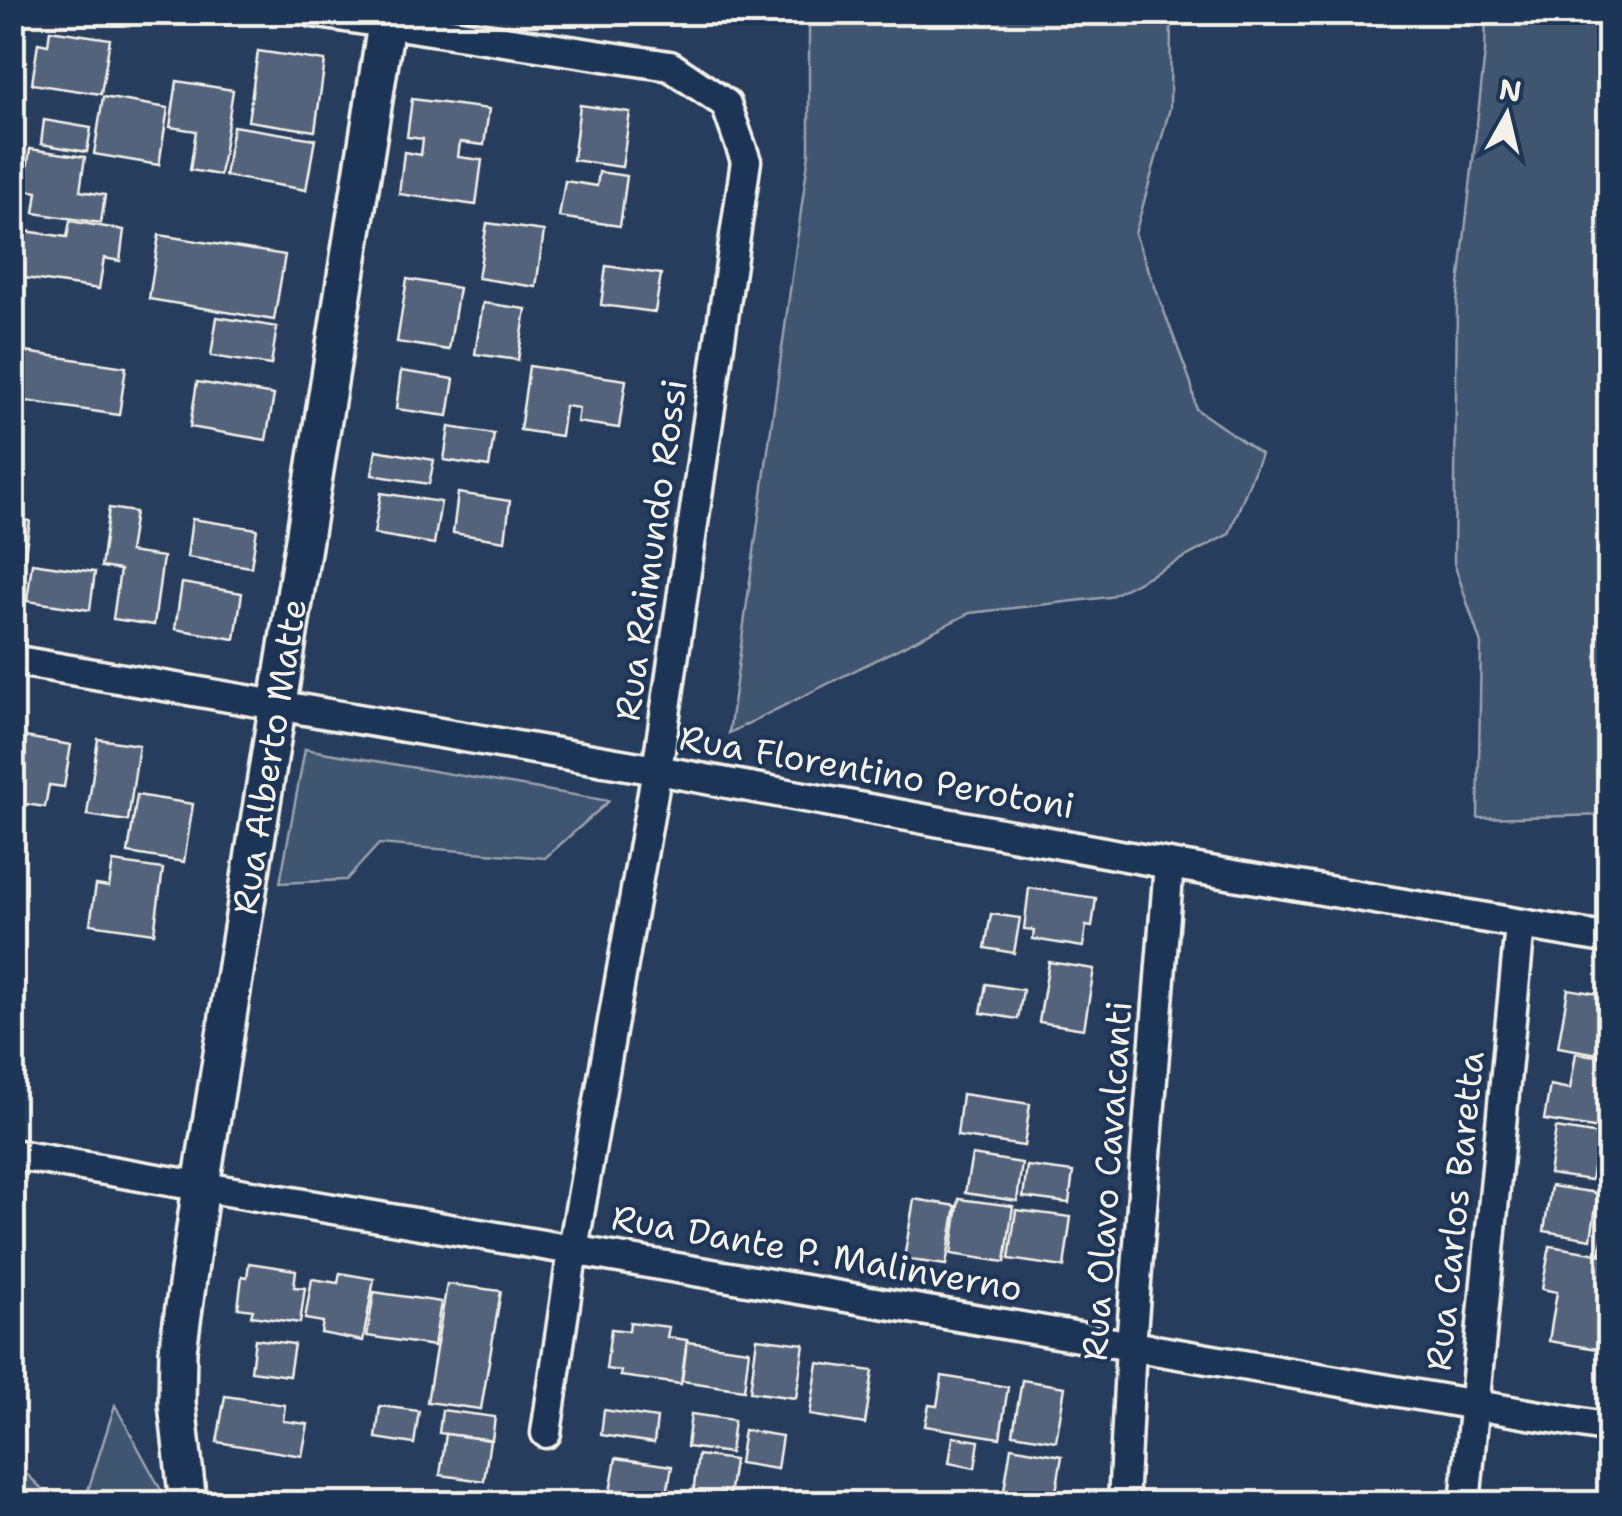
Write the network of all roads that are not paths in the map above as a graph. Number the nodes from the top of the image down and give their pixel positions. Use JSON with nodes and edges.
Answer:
{"nodes":[{"id":1,"x":312,"y":12,"type":"edge"},
{"id":2,"x":386,"y":19,"type":"edge"},
{"id":3,"x":12,"y":660,"type":"edge"},
{"id":4,"x":277,"y":705,"type":"junction"},
{"id":5,"x":657,"y":770,"type":"junction"},
{"id":6,"x":1169,"y":864,"type":"junction"},
{"id":7,"x":1520,"y":925,"type":"junction"},
{"id":8,"x":1610,"y":939,"type":"edge"},
{"id":9,"x":12,"y":1154,"type":"edge"},
{"id":10,"x":200,"y":1186,"type":"junction"},
{"id":11,"x":573,"y":1249,"type":"junction"},
{"id":12,"x":1131,"y":1344,"type":"junction"},
{"id":13,"x":1473,"y":1405,"type":"junction"},
{"id":14,"x":1610,"y":1428,"type":"edge"},
{"id":15,"x":546,"y":1432,"type":"dead end"},
{"id":16,"x":188,"y":1504,"type":"edge"},
{"id":17,"x":1123,"y":1504,"type":"edge"},
{"id":18,"x":1465,"y":1504,"type":"edge"}],
"edges":[{"from":1,"to":2,"type":"street","name":"Rua Raimundo Rossi"},
{"from":2,"to":4,"type":"street","name":"Rua Alberto Matte"},
{"from":2,"to":5,"type":"street","name":"Rua Raimundo Rossi"},
{"from":3,"to":4,"type":"street","name":"Rua Florentino Perotoni"},
{"from":4,"to":5,"type":"street","name":"Rua Florentino Perotoni"},
{"from":4,"to":10,"type":"street","name":"Rua Alberto Matte"},
{"from":5,"to":6,"type":"street","name":"Rua Florentino Perotoni"},
{"from":5,"to":11,"type":"street","name":"Rua Raimundo Rossi"},
{"from":6,"to":7,"type":"street","name":"Rua Florentino Perotoni"},
{"from":6,"to":12,"type":"street","name":"Rua Olavo Cavalcanti"},
{"from":7,"to":8,"type":"street","name":"Rua Florentino Perotoni"},
{"from":7,"to":13,"type":"street","name":"Rua Carlos Baretta"},
{"from":9,"to":10,"type":"street","name":"Rua Dante P. Malinverno"},
{"from":10,"to":11,"type":"street","name":"Rua Dante P. Malinverno"},
{"from":10,"to":16,"type":"street","name":"Rua Alberto Matte"},
{"from":11,"to":12,"type":"street","name":"Rua Dante P. Malinverno"},
{"from":11,"to":15,"type":"street","name":"Rua Raimundo Rossi"},
{"from":12,"to":13,"type":"street","name":"Rua Dante P. Malinverno"},
{"from":12,"to":17,"type":"street","name":"Rua Olavo Cavalcanti"},
{"from":13,"to":14,"type":"street","name":"Rua Dante P. Malinverno"},
{"from":13,"to":18,"type":"street","name":"Rua Carlos Baretta"}]}
